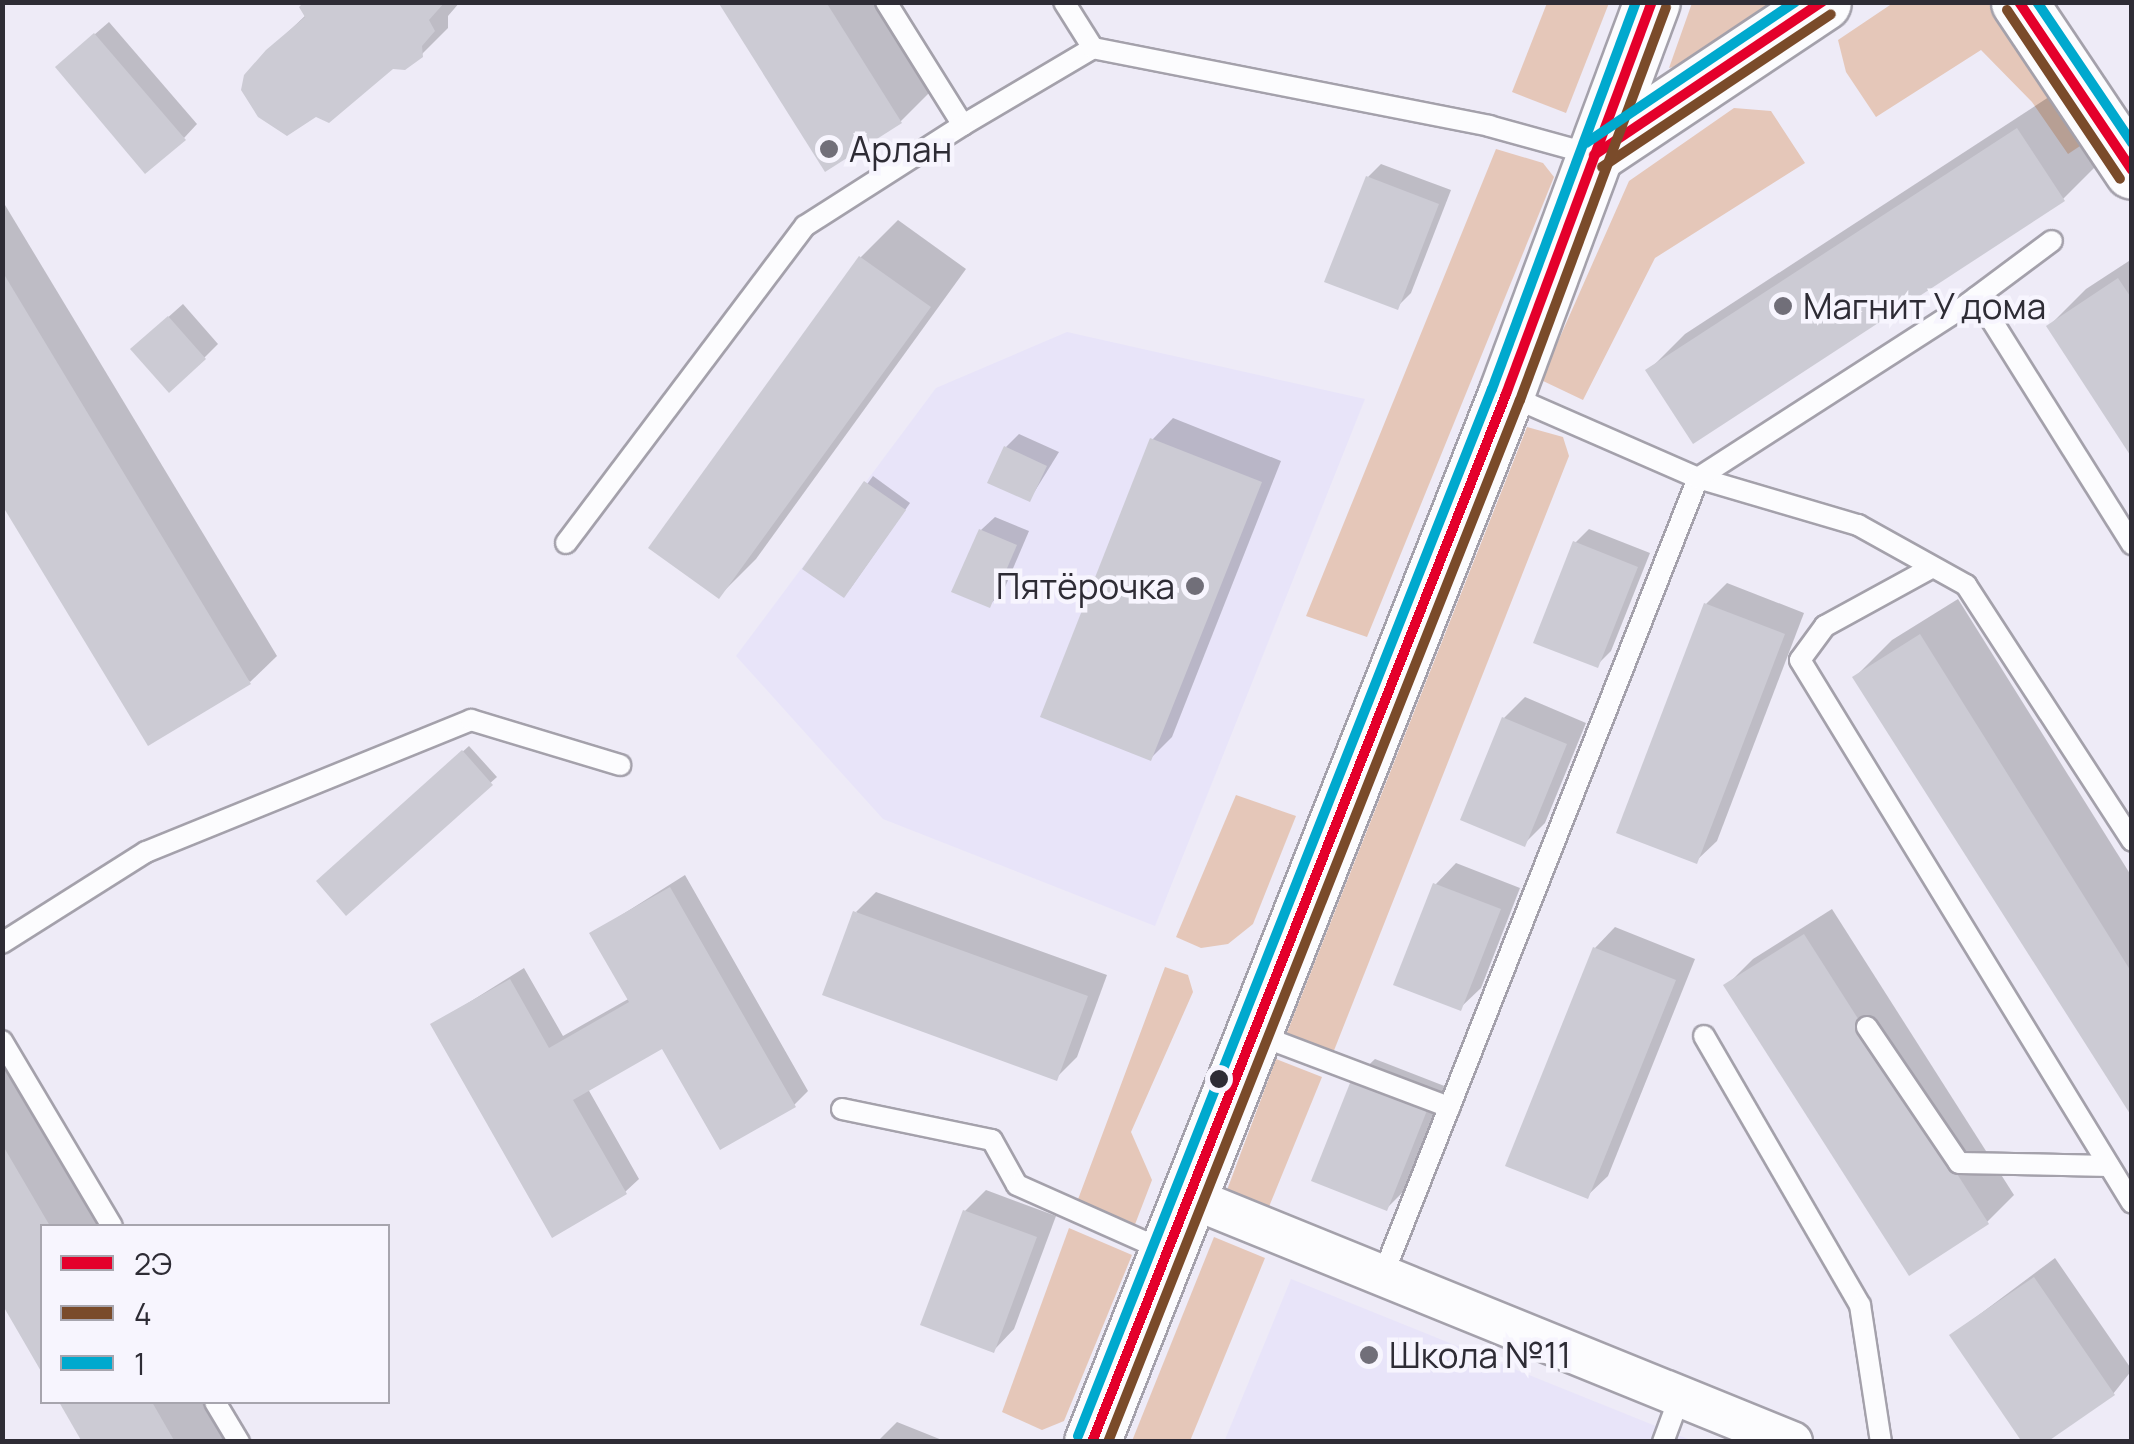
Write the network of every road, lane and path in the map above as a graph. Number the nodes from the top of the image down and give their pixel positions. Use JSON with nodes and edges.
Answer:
{"nodes":[{"id":1,"x":886,"y":2,"type":"edge"},
{"id":2,"x":1064,"y":2,"type":"edge"},
{"id":3,"x":1652,"y":2,"type":"edge"},
{"id":4,"x":1823,"y":2,"type":"edge"},
{"id":5,"x":2019,"y":2,"type":"edge"},
{"id":6,"x":1093,"y":48,"type":"junction"},
{"id":7,"x":963,"y":125,"type":"junction"},
{"id":8,"x":1594,"y":155,"type":"junction"},
{"id":9,"x":2132,"y":171,"type":"edge"},
{"id":10,"x":2052,"y":241,"type":"dead end"},
{"id":11,"x":1977,"y":298,"type":"junction"},
{"id":12,"x":1506,"y":394,"type":"junction"},
{"id":13,"x":1698,"y":478,"type":"junction"},
{"id":14,"x":566,"y":543,"type":"dead end"},
{"id":15,"x":2132,"y":544,"type":"edge"},
{"id":16,"x":1931,"y":568,"type":"junction"},
{"id":17,"x":620,"y":766,"type":"dead end"},
{"id":18,"x":2132,"y":841,"type":"edge"},
{"id":19,"x":2,"y":943,"type":"edge"},
{"id":20,"x":1867,"y":1027,"type":"dead end"},
{"id":21,"x":1252,"y":1032,"type":"junction"},
{"id":22,"x":1704,"y":1036,"type":"dead end"},
{"id":23,"x":2,"y":1041,"type":"edge"},
{"id":24,"x":1450,"y":1107,"type":"junction"},
{"id":25,"x":842,"y":1110,"type":"dead end"},
{"id":26,"x":2109,"y":1166,"type":"junction"},
{"id":27,"x":1189,"y":1196,"type":"junction"},
{"id":28,"x":2132,"y":1203,"type":"edge"},
{"id":29,"x":111,"y":1224,"type":"edge"},
{"id":30,"x":1167,"y":1252,"type":"junction"},
{"id":31,"x":1384,"y":1275,"type":"junction"},
{"id":32,"x":1680,"y":1396,"type":"junction"},
{"id":33,"x":216,"y":1404,"type":"edge"},
{"id":34,"x":239,"y":1442,"type":"edge"},
{"id":35,"x":1092,"y":1442,"type":"edge"},
{"id":36,"x":1662,"y":1442,"type":"edge"},
{"id":37,"x":1792,"y":1442,"type":"edge"},
{"id":38,"x":1881,"y":1442,"type":"edge"}],
"edges":[{"from":1,"to":7,"type":"lane"},
{"from":2,"to":6,"type":"lane"},
{"from":3,"to":8,"type":"street"},
{"from":4,"to":8,"type":"street"},
{"from":5,"to":9,"type":"street"},
{"from":6,"to":7,"type":"lane"},
{"from":6,"to":8,"type":"lane"},
{"from":7,"to":14,"type":"lane"},
{"from":8,"to":12,"type":"street"},
{"from":10,"to":11,"type":"lane"},
{"from":11,"to":13,"type":"lane"},
{"from":11,"to":15,"type":"lane"},
{"from":12,"to":13,"type":"lane"},
{"from":12,"to":21,"type":"street"},
{"from":13,"to":16,"type":"lane"},
{"from":13,"to":24,"type":"lane"},
{"from":16,"to":18,"type":"lane"},
{"from":16,"to":26,"type":"lane"},
{"from":17,"to":19,"type":"lane"},
{"from":20,"to":26,"type":"lane"},
{"from":21,"to":24,"type":"lane"},
{"from":21,"to":27,"type":"street"},
{"from":22,"to":38,"type":"lane"},
{"from":23,"to":29,"type":"lane"},
{"from":24,"to":31,"type":"lane"},
{"from":25,"to":30,"type":"lane"},
{"from":26,"to":28,"type":"lane"},
{"from":27,"to":30,"type":"street"},
{"from":27,"to":31,"type":"street"},
{"from":30,"to":35,"type":"street"},
{"from":31,"to":32,"type":"street"},
{"from":32,"to":36,"type":"lane"},
{"from":32,"to":37,"type":"street"},
{"from":33,"to":34,"type":"lane"}]}
